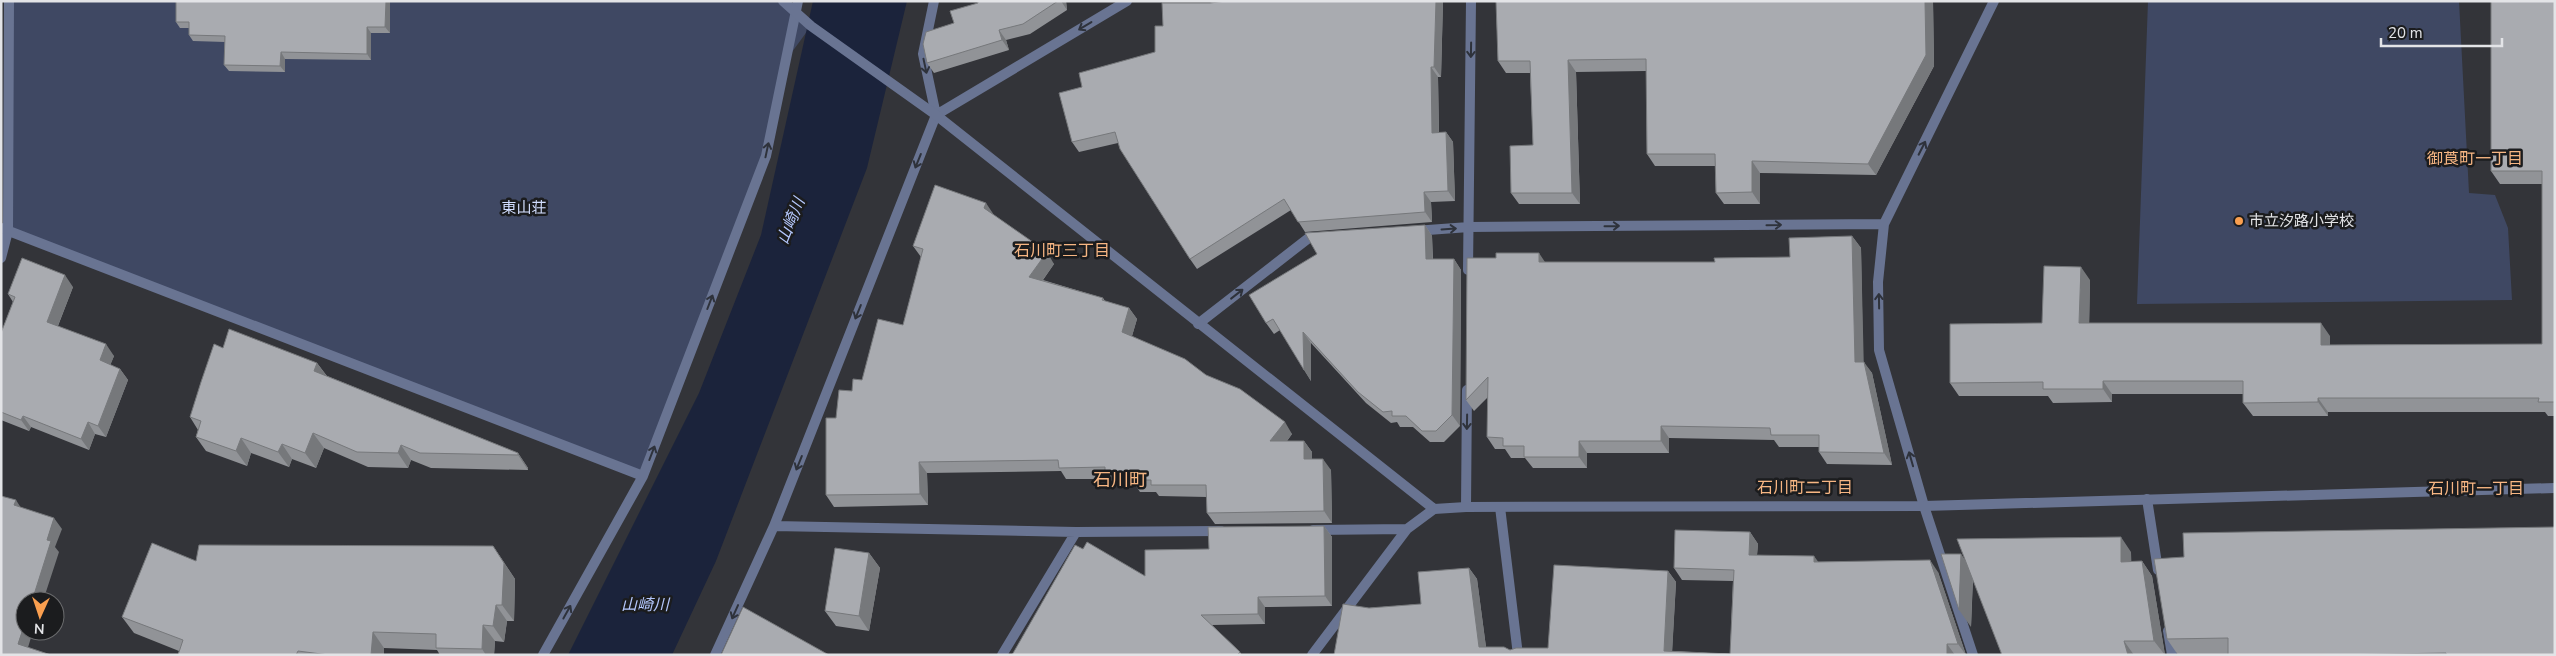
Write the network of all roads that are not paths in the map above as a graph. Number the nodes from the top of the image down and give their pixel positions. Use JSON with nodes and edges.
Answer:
{"nodes":[{"id":1,"x":10,"y":1,"type":"edge"},
{"id":2,"x":783,"y":1,"type":"edge"},
{"id":3,"x":798,"y":1,"type":"edge"},
{"id":4,"x":934,"y":1,"type":"edge"},
{"id":5,"x":1127,"y":1,"type":"edge"},
{"id":6,"x":1471,"y":1,"type":"edge"},
{"id":7,"x":1994,"y":1,"type":"edge"},
{"id":8,"x":796,"y":13,"type":"junction"},
{"id":9,"x":936,"y":115,"type":"junction"},
{"id":10,"x":1884,"y":224,"type":"junction"},
{"id":11,"x":1469,"y":228,"type":"junction"},
{"id":12,"x":5,"y":229,"type":"edge"},
{"id":13,"x":1399,"y":232,"type":"edge"},
{"id":14,"x":1330,"y":236,"type":"edge"},
{"id":15,"x":1,"y":258,"type":"edge"},
{"id":16,"x":1468,"y":277,"type":"edge"},
{"id":17,"x":1198,"y":324,"type":"junction"},
{"id":18,"x":1468,"y":377,"type":"edge"},
{"id":19,"x":643,"y":476,"type":"junction"},
{"id":20,"x":2555,"y":488,"type":"edge"},
{"id":21,"x":2147,"y":499,"type":"junction"},
{"id":22,"x":1924,"y":506,"type":"junction"},
{"id":23,"x":1466,"y":507,"type":"junction"},
{"id":24,"x":1500,"y":507,"type":"junction"},
{"id":25,"x":1434,"y":509,"type":"junction"},
{"id":26,"x":774,"y":526,"type":"junction"},
{"id":27,"x":1407,"y":529,"type":"junction"},
{"id":28,"x":1232,"y":530,"type":"edge"},
{"id":29,"x":1300,"y":530,"type":"edge"},
{"id":30,"x":1076,"y":532,"type":"junction"},
{"id":31,"x":2160,"y":577,"type":"edge"},
{"id":32,"x":2166,"y":616,"type":"edge"},
{"id":33,"x":544,"y":655,"type":"edge"},
{"id":34,"x":716,"y":655,"type":"edge"},
{"id":35,"x":1002,"y":655,"type":"edge"},
{"id":36,"x":1312,"y":655,"type":"edge"},
{"id":37,"x":1518,"y":655,"type":"edge"},
{"id":38,"x":1973,"y":655,"type":"edge"},
{"id":39,"x":2172,"y":655,"type":"edge"}],
"edges":[{"from":1,"to":12,"type":"street"},
{"from":2,"to":8,"type":"street"},
{"from":3,"to":8,"type":"street"},
{"from":4,"to":9,"type":"street","one_way":true},
{"from":5,"to":9,"type":"street","one_way":true},
{"from":6,"to":11,"type":"street","one_way":true},
{"from":10,"to":7,"type":"street","one_way":true},
{"from":8,"to":9,"type":"street"},
{"from":19,"to":8,"type":"street","one_way":true},
{"from":9,"to":17,"type":"street"},
{"from":9,"to":26,"type":"street","one_way":true},
{"from":11,"to":10,"type":"street","one_way":true},
{"from":22,"to":10,"type":"street","one_way":true},
{"from":13,"to":11,"type":"street","one_way":true},
{"from":11,"to":16,"type":"street"},
{"from":12,"to":15,"type":"street"},
{"from":12,"to":19,"type":"street"},
{"from":17,"to":14,"type":"street","one_way":true},
{"from":17,"to":25,"type":"street"},
{"from":18,"to":23,"type":"street","one_way":true},
{"from":33,"to":19,"type":"street","one_way":true},
{"from":20,"to":21,"type":"street"},
{"from":21,"to":22,"type":"street"},
{"from":21,"to":31,"type":"street"},
{"from":22,"to":24,"type":"street"},
{"from":22,"to":38,"type":"street"},
{"from":23,"to":24,"type":"street"},
{"from":23,"to":25,"type":"street"},
{"from":24,"to":37,"type":"street"},
{"from":25,"to":27,"type":"street"},
{"from":26,"to":30,"type":"street"},
{"from":26,"to":34,"type":"street","one_way":true},
{"from":27,"to":29,"type":"street"},
{"from":27,"to":36,"type":"street"},
{"from":28,"to":30,"type":"street"},
{"from":30,"to":35,"type":"street"},
{"from":32,"to":39,"type":"street"}]}
